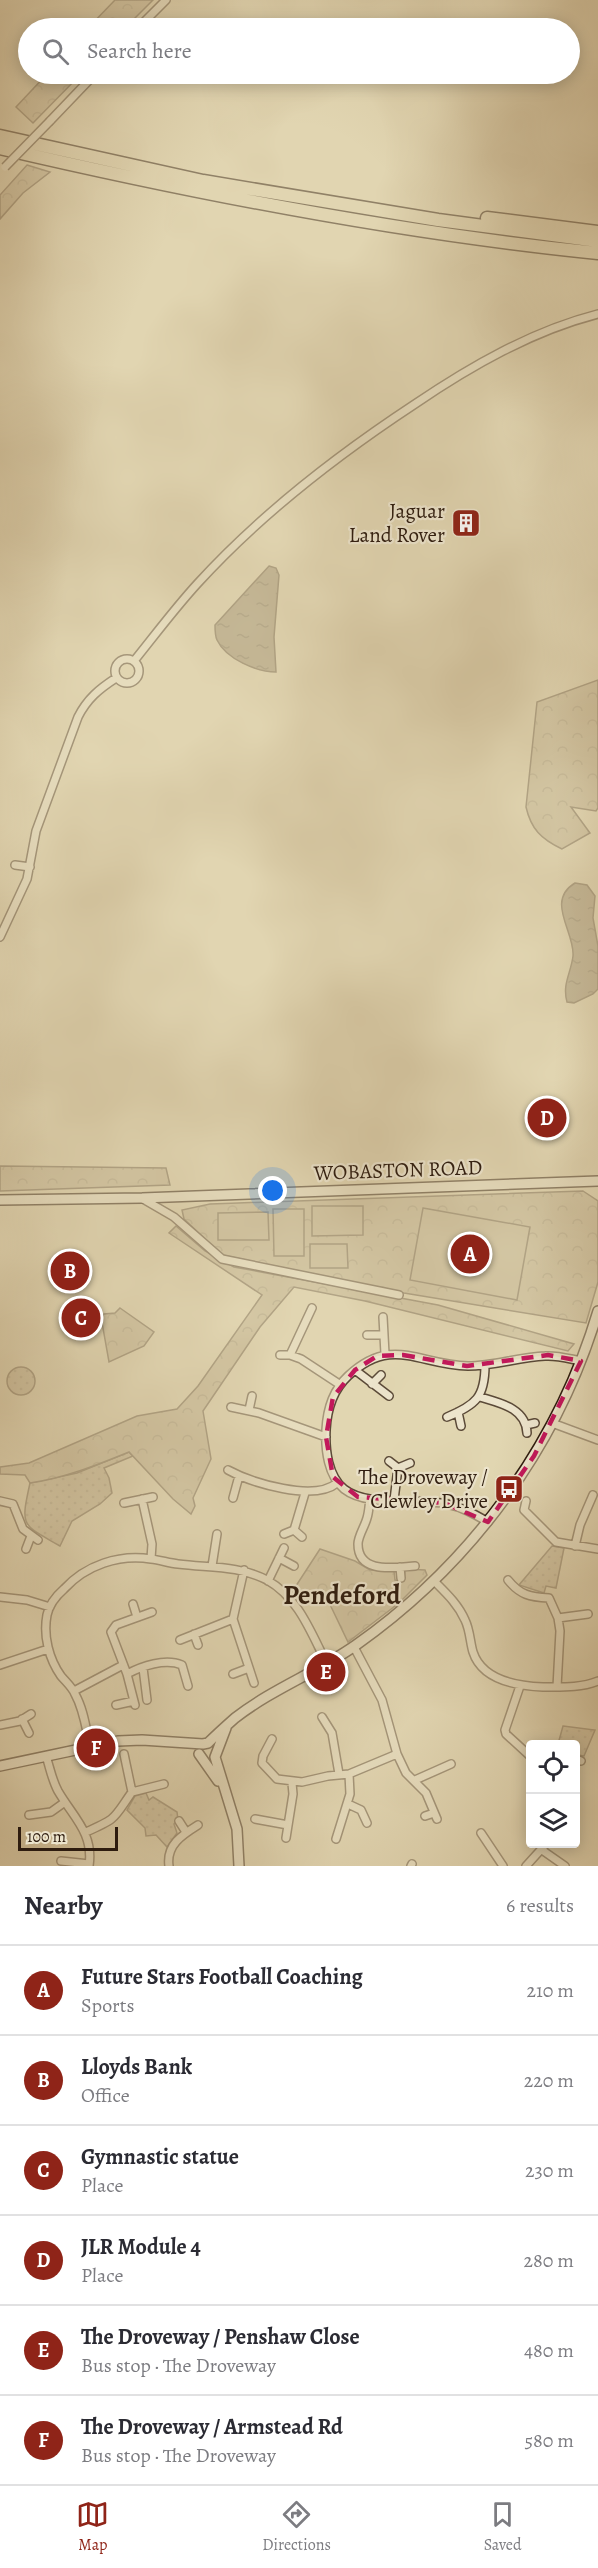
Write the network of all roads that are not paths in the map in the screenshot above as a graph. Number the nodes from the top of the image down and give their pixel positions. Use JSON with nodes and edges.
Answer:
{"nodes":[{"id":1,"x":166,"y":0,"type":"edge"},
{"id":2,"x":148,"y":18,"type":"edge"},
{"id":3,"x":85,"y":84,"type":"edge"},
{"id":4,"x":0,"y":136,"type":"edge"},
{"id":5,"x":0,"y":148,"type":"edge"},
{"id":6,"x":3,"y":170,"type":"edge"},
{"id":7,"x":313,"y":199,"type":"junction"},
{"id":8,"x":598,"y":232,"type":"edge"},
{"id":9,"x":598,"y":241,"type":"edge"},
{"id":10,"x":598,"y":253,"type":"edge"},
{"id":11,"x":598,"y":314,"type":"edge"},
{"id":12,"x":134,"y":661,"type":"junction"},
{"id":13,"x":116,"y":678,"type":"junction"},
{"id":14,"x":15,"y":865,"type":"dead end"},
{"id":15,"x":30,"y":867,"type":"junction"},
{"id":16,"x":0,"y":937,"type":"edge"},
{"id":17,"x":582,"y":1181,"type":"junction"},
{"id":18,"x":598,"y":1181,"type":"edge"},
{"id":19,"x":598,"y":1187,"type":"edge"},
{"id":20,"x":142,"y":1198,"type":"junction"},
{"id":21,"x":0,"y":1200,"type":"edge"},
{"id":22,"x":399,"y":1295,"type":"dead end"},
{"id":23,"x":312,"y":1308,"type":"dead end"},
{"id":24,"x":598,"y":1311,"type":"edge"},
{"id":25,"x":383,"y":1317,"type":"dead end"},
{"id":26,"x":367,"y":1335,"type":"dead end"},
{"id":27,"x":384,"y":1335,"type":"junction"},
{"id":28,"x":385,"y":1354,"type":"junction"},
{"id":29,"x":280,"y":1355,"type":"dead end"},
{"id":30,"x":290,"y":1355,"type":"junction"},
{"id":31,"x":581,"y":1361,"type":"junction"},
{"id":32,"x":485,"y":1365,"type":"junction"},
{"id":33,"x":355,"y":1370,"type":"junction"},
{"id":34,"x":381,"y":1375,"type":"dead end"},
{"id":35,"x":339,"y":1384,"type":"junction"},
{"id":36,"x":372,"y":1384,"type":"junction"},
{"id":37,"x":252,"y":1396,"type":"dead end"},
{"id":38,"x":389,"y":1396,"type":"dead end"},
{"id":39,"x":480,"y":1397,"type":"junction"},
{"id":40,"x":231,"y":1407,"type":"dead end"},
{"id":41,"x":249,"y":1410,"type":"junction"},
{"id":42,"x":458,"y":1412,"type":"junction"},
{"id":43,"x":447,"y":1417,"type":"dead end"},
{"id":44,"x":536,"y":1423,"type":"dead end"},
{"id":45,"x":552,"y":1423,"type":"junction"},
{"id":46,"x":461,"y":1426,"type":"dead end"},
{"id":47,"x":326,"y":1437,"type":"junction"},
{"id":48,"x":598,"y":1440,"type":"edge"},
{"id":49,"x":388,"y":1461,"type":"dead end"},
{"id":50,"x":410,"y":1463,"type":"dead end"},
{"id":51,"x":398,"y":1468,"type":"junction"},
{"id":52,"x":228,"y":1470,"type":"dead end"},
{"id":53,"x":239,"y":1476,"type":"junction"},
{"id":54,"x":337,"y":1483,"type":"junction"},
{"id":55,"x":305,"y":1493,"type":"junction"},
{"id":56,"x":593,"y":1495,"type":"dead end"},
{"id":57,"x":153,"y":1497,"type":"dead end"},
{"id":58,"x":233,"y":1498,"type":"dead end"},
{"id":59,"x":142,"y":1499,"type":"junction"},
{"id":60,"x":370,"y":1499,"type":"junction"},
{"id":61,"x":394,"y":1500,"type":"junction"},
{"id":62,"x":0,"y":1502,"type":"edge"},
{"id":63,"x":526,"y":1502,"type":"dead end"},
{"id":64,"x":124,"y":1503,"type":"dead end"},
{"id":65,"x":488,"y":1522,"type":"junction"},
{"id":66,"x":294,"y":1530,"type":"junction"},
{"id":67,"x":217,"y":1534,"type":"dead end"},
{"id":68,"x":284,"y":1534,"type":"dead end"},
{"id":69,"x":302,"y":1537,"type":"dead end"},
{"id":70,"x":575,"y":1546,"type":"junction"},
{"id":71,"x":284,"y":1548,"type":"dead end"},
{"id":72,"x":26,"y":1549,"type":"dead end"},
{"id":73,"x":598,"y":1550,"type":"edge"},
{"id":74,"x":279,"y":1558,"type":"junction"},
{"id":75,"x":151,"y":1559,"type":"junction"},
{"id":76,"x":212,"y":1566,"type":"junction"},
{"id":77,"x":294,"y":1566,"type":"dead end"},
{"id":78,"x":415,"y":1566,"type":"dead end"},
{"id":79,"x":400,"y":1567,"type":"junction"},
{"id":80,"x":244,"y":1570,"type":"junction"},
{"id":81,"x":401,"y":1578,"type":"dead end"},
{"id":82,"x":508,"y":1580,"type":"dead end"},
{"id":83,"x":268,"y":1581,"type":"junction"},
{"id":84,"x":434,"y":1581,"type":"junction"},
{"id":85,"x":549,"y":1589,"type":"dead end"},
{"id":86,"x":0,"y":1598,"type":"edge"},
{"id":87,"x":549,"y":1598,"type":"junction"},
{"id":88,"x":133,"y":1604,"type":"dead end"},
{"id":89,"x":50,"y":1607,"type":"junction"},
{"id":90,"x":152,"y":1612,"type":"dead end"},
{"id":91,"x":588,"y":1614,"type":"dead end"},
{"id":92,"x":137,"y":1617,"type":"junction"},
{"id":93,"x":558,"y":1618,"type":"junction"},
{"id":94,"x":233,"y":1619,"type":"junction"},
{"id":95,"x":194,"y":1634,"type":"junction"},
{"id":96,"x":180,"y":1640,"type":"dead end"},
{"id":97,"x":198,"y":1645,"type":"dead end"},
{"id":98,"x":354,"y":1647,"type":"junction"},
{"id":99,"x":48,"y":1649,"type":"junction"},
{"id":100,"x":327,"y":1664,"type":"junction"},
{"id":101,"x":0,"y":1665,"type":"edge"},
{"id":102,"x":123,"y":1665,"type":"junction"},
{"id":103,"x":143,"y":1668,"type":"junction"},
{"id":104,"x":249,"y":1668,"type":"junction"},
{"id":105,"x":127,"y":1674,"type":"junction"},
{"id":106,"x":233,"y":1674,"type":"dead end"},
{"id":107,"x":254,"y":1683,"type":"dead end"},
{"id":108,"x":597,"y":1684,"type":"edge"},
{"id":109,"x":188,"y":1686,"type":"dead end"},
{"id":110,"x":520,"y":1686,"type":"junction"},
{"id":111,"x":556,"y":1687,"type":"junction"},
{"id":112,"x":74,"y":1691,"type":"junction"},
{"id":113,"x":147,"y":1700,"type":"dead end"},
{"id":114,"x":116,"y":1706,"type":"dead end"},
{"id":115,"x":31,"y":1714,"type":"dead end"},
{"id":116,"x":322,"y":1717,"type":"dead end"},
{"id":117,"x":22,"y":1719,"type":"junction"},
{"id":118,"x":0,"y":1725,"type":"edge"},
{"id":119,"x":227,"y":1726,"type":"junction"},
{"id":120,"x":29,"y":1732,"type":"dead end"},
{"id":121,"x":272,"y":1739,"type":"dead end"},
{"id":122,"x":90,"y":1746,"type":"junction"},
{"id":123,"x":204,"y":1750,"type":"junction"},
{"id":124,"x":526,"y":1752,"type":"edge"},
{"id":125,"x":216,"y":1753,"type":"junction"},
{"id":126,"x":124,"y":1754,"type":"dead end"},
{"id":127,"x":397,"y":1754,"type":"junction"},
{"id":128,"x":46,"y":1756,"type":"junction"},
{"id":129,"x":451,"y":1764,"type":"dead end"},
{"id":130,"x":0,"y":1766,"type":"edge"},
{"id":131,"x":339,"y":1774,"type":"junction"},
{"id":132,"x":349,"y":1774,"type":"junction"},
{"id":133,"x":415,"y":1780,"type":"junction"},
{"id":134,"x":292,"y":1783,"type":"junction"},
{"id":135,"x":164,"y":1784,"type":"dead end"},
{"id":136,"x":222,"y":1788,"type":"junction"},
{"id":137,"x":132,"y":1792,"type":"junction"},
{"id":138,"x":65,"y":1802,"type":"junction"},
{"id":139,"x":348,"y":1804,"type":"junction"},
{"id":140,"x":33,"y":1812,"type":"dead end"},
{"id":141,"x":425,"y":1816,"type":"dead end"},
{"id":142,"x":255,"y":1819,"type":"dead end"},
{"id":143,"x":179,"y":1821,"type":"dead end"},
{"id":144,"x":368,"y":1823,"type":"dead end"},
{"id":145,"x":198,"y":1825,"type":"dead end"},
{"id":146,"x":288,"y":1825,"type":"junction"},
{"id":147,"x":86,"y":1832,"type":"junction"},
{"id":148,"x":186,"y":1832,"type":"junction"},
{"id":149,"x":481,"y":1833,"type":"dead end"},
{"id":150,"x":286,"y":1838,"type":"dead end"},
{"id":151,"x":336,"y":1839,"type":"dead end"},
{"id":152,"x":543,"y":1848,"type":"edge"},
{"id":153,"x":545,"y":1848,"type":"edge"},
{"id":154,"x":61,"y":1861,"type":"dead end"},
{"id":155,"x":89,"y":1865,"type":"edge"},
{"id":156,"x":169,"y":1866,"type":"edge"},
{"id":157,"x":238,"y":1866,"type":"edge"},
{"id":158,"x":503,"y":1866,"type":"edge"},
{"id":159,"x":526,"y":1866,"type":"edge"},
{"id":160,"x":565,"y":1866,"type":"edge"}],
"edges":[{"from":1,"to":2,"type":"street"},
{"from":3,"to":6,"type":"street","bridge":true},
{"from":4,"to":7,"type":"highway"},
{"from":5,"to":10,"type":"highway"},
{"from":7,"to":8,"type":"highway"},
{"from":7,"to":9,"type":"highway"},
{"from":11,"to":12,"type":"street"},
{"from":12,"to":13,"type":"street"},
{"from":12,"to":13,"type":"street"},
{"from":13,"to":15,"type":"street"},
{"from":14,"to":15,"type":"street"},
{"from":15,"to":16,"type":"street"},
{"from":17,"to":18,"type":"street","name":"WOBASTON ROAD"},
{"from":17,"to":19,"type":"street","name":"WOBASTON ROAD"},
{"from":17,"to":20,"type":"street","name":"WOBASTON ROAD"},
{"from":20,"to":21,"type":"street","name":"WOBASTON ROAD"},
{"from":20,"to":22,"type":"street"},
{"from":23,"to":30,"type":"street"},
{"from":24,"to":31,"type":"street"},
{"from":25,"to":27,"type":"street"},
{"from":26,"to":27,"type":"street"},
{"from":27,"to":28,"type":"street"},
{"from":28,"to":32,"type":"street"},
{"from":28,"to":33,"type":"street"},
{"from":29,"to":30,"type":"street"},
{"from":30,"to":35,"type":"street"},
{"from":31,"to":32,"type":"street"},
{"from":31,"to":45,"type":"street"},
{"from":32,"to":39,"type":"street"},
{"from":33,"to":35,"type":"street"},
{"from":33,"to":36,"type":"street"},
{"from":34,"to":36,"type":"street"},
{"from":35,"to":47,"type":"street"},
{"from":36,"to":38,"type":"street"},
{"from":37,"to":41,"type":"street"},
{"from":39,"to":42,"type":"street"},
{"from":39,"to":44,"type":"street"},
{"from":40,"to":41,"type":"street"},
{"from":41,"to":47,"type":"street"},
{"from":42,"to":43,"type":"street"},
{"from":42,"to":46,"type":"street"},
{"from":45,"to":48,"type":"street"},
{"from":45,"to":65,"type":"street"},
{"from":47,"to":54,"type":"street"},
{"from":49,"to":51,"type":"street"},
{"from":50,"to":51,"type":"street"},
{"from":51,"to":61,"type":"street"},
{"from":52,"to":53,"type":"street"},
{"from":53,"to":55,"type":"street"},
{"from":53,"to":58,"type":"street"},
{"from":54,"to":55,"type":"street"},
{"from":54,"to":60,"type":"street"},
{"from":55,"to":66,"type":"street"},
{"from":56,"to":70,"type":"street"},
{"from":57,"to":59,"type":"street"},
{"from":59,"to":64,"type":"street"},
{"from":59,"to":75,"type":"street"},
{"from":60,"to":61,"type":"street"},
{"from":60,"to":79,"type":"street"},
{"from":61,"to":65,"type":"street"},
{"from":62,"to":72,"type":"street"},
{"from":63,"to":70,"type":"street"},
{"from":65,"to":84,"type":"street"},
{"from":66,"to":68,"type":"street"},
{"from":66,"to":69,"type":"street"},
{"from":67,"to":76,"type":"street"},
{"from":70,"to":73,"type":"street"},
{"from":71,"to":74,"type":"street"},
{"from":74,"to":77,"type":"street"},
{"from":74,"to":83,"type":"street"},
{"from":75,"to":76,"type":"street"},
{"from":75,"to":89,"type":"street"},
{"from":76,"to":80,"type":"street"},
{"from":78,"to":79,"type":"street"},
{"from":79,"to":81,"type":"street"},
{"from":80,"to":83,"type":"street"},
{"from":80,"to":94,"type":"street"},
{"from":82,"to":87,"type":"street"},
{"from":83,"to":100,"type":"street"},
{"from":84,"to":98,"type":"street"},
{"from":84,"to":110,"type":"street"},
{"from":85,"to":87,"type":"street"},
{"from":86,"to":89,"type":"street"},
{"from":87,"to":93,"type":"street"},
{"from":88,"to":92,"type":"street"},
{"from":89,"to":99,"type":"street"},
{"from":90,"to":92,"type":"street"},
{"from":91,"to":93,"type":"street"},
{"from":92,"to":102,"type":"street"},
{"from":93,"to":111,"type":"street"},
{"from":94,"to":95,"type":"street"},
{"from":94,"to":104,"type":"street"},
{"from":95,"to":96,"type":"street"},
{"from":95,"to":97,"type":"street"},
{"from":98,"to":100,"type":"street"},
{"from":98,"to":127,"type":"street"},
{"from":99,"to":101,"type":"street"},
{"from":99,"to":112,"type":"street"},
{"from":100,"to":119,"type":"street"},
{"from":102,"to":105,"type":"street"},
{"from":102,"to":112,"type":"street"},
{"from":103,"to":105,"type":"street"},
{"from":103,"to":109,"type":"street"},
{"from":103,"to":113,"type":"street"},
{"from":104,"to":106,"type":"street"},
{"from":104,"to":107,"type":"street"},
{"from":105,"to":114,"type":"street"},
{"from":108,"to":111,"type":"street"},
{"from":110,"to":111,"type":"street"},
{"from":110,"to":124,"type":"street"},
{"from":112,"to":122,"type":"street"},
{"from":115,"to":117,"type":"street"},
{"from":116,"to":131,"type":"street"},
{"from":117,"to":118,"type":"street"},
{"from":117,"to":120,"type":"street"},
{"from":119,"to":123,"type":"street"},
{"from":119,"to":125,"type":"street"},
{"from":121,"to":134,"type":"street"},
{"from":122,"to":123,"type":"street"},
{"from":122,"to":128,"type":"street"},
{"from":123,"to":125,"type":"street"},
{"from":123,"to":125,"type":"street"},
{"from":123,"to":136,"type":"street"},
{"from":125,"to":136,"type":"street"},
{"from":126,"to":137,"type":"street"},
{"from":127,"to":132,"type":"street"},
{"from":127,"to":133,"type":"street"},
{"from":128,"to":130,"type":"street"},
{"from":128,"to":138,"type":"street"},
{"from":129,"to":133,"type":"street"},
{"from":131,"to":132,"type":"street"},
{"from":131,"to":134,"type":"street"},
{"from":132,"to":139,"type":"street"},
{"from":133,"to":141,"type":"street"},
{"from":134,"to":146,"type":"street"},
{"from":135,"to":137,"type":"street"},
{"from":136,"to":157,"type":"street"},
{"from":137,"to":147,"type":"street"},
{"from":138,"to":140,"type":"street"},
{"from":138,"to":147,"type":"street"},
{"from":139,"to":144,"type":"street"},
{"from":139,"to":151,"type":"street"},
{"from":142,"to":146,"type":"street"},
{"from":143,"to":148,"type":"street"},
{"from":145,"to":148,"type":"street"},
{"from":146,"to":150,"type":"street"},
{"from":147,"to":155,"type":"street"},
{"from":148,"to":156,"type":"street"},
{"from":149,"to":158,"type":"street"},
{"from":152,"to":159,"type":"street"},
{"from":153,"to":160,"type":"street"},
{"from":154,"to":155,"type":"street"}]}
